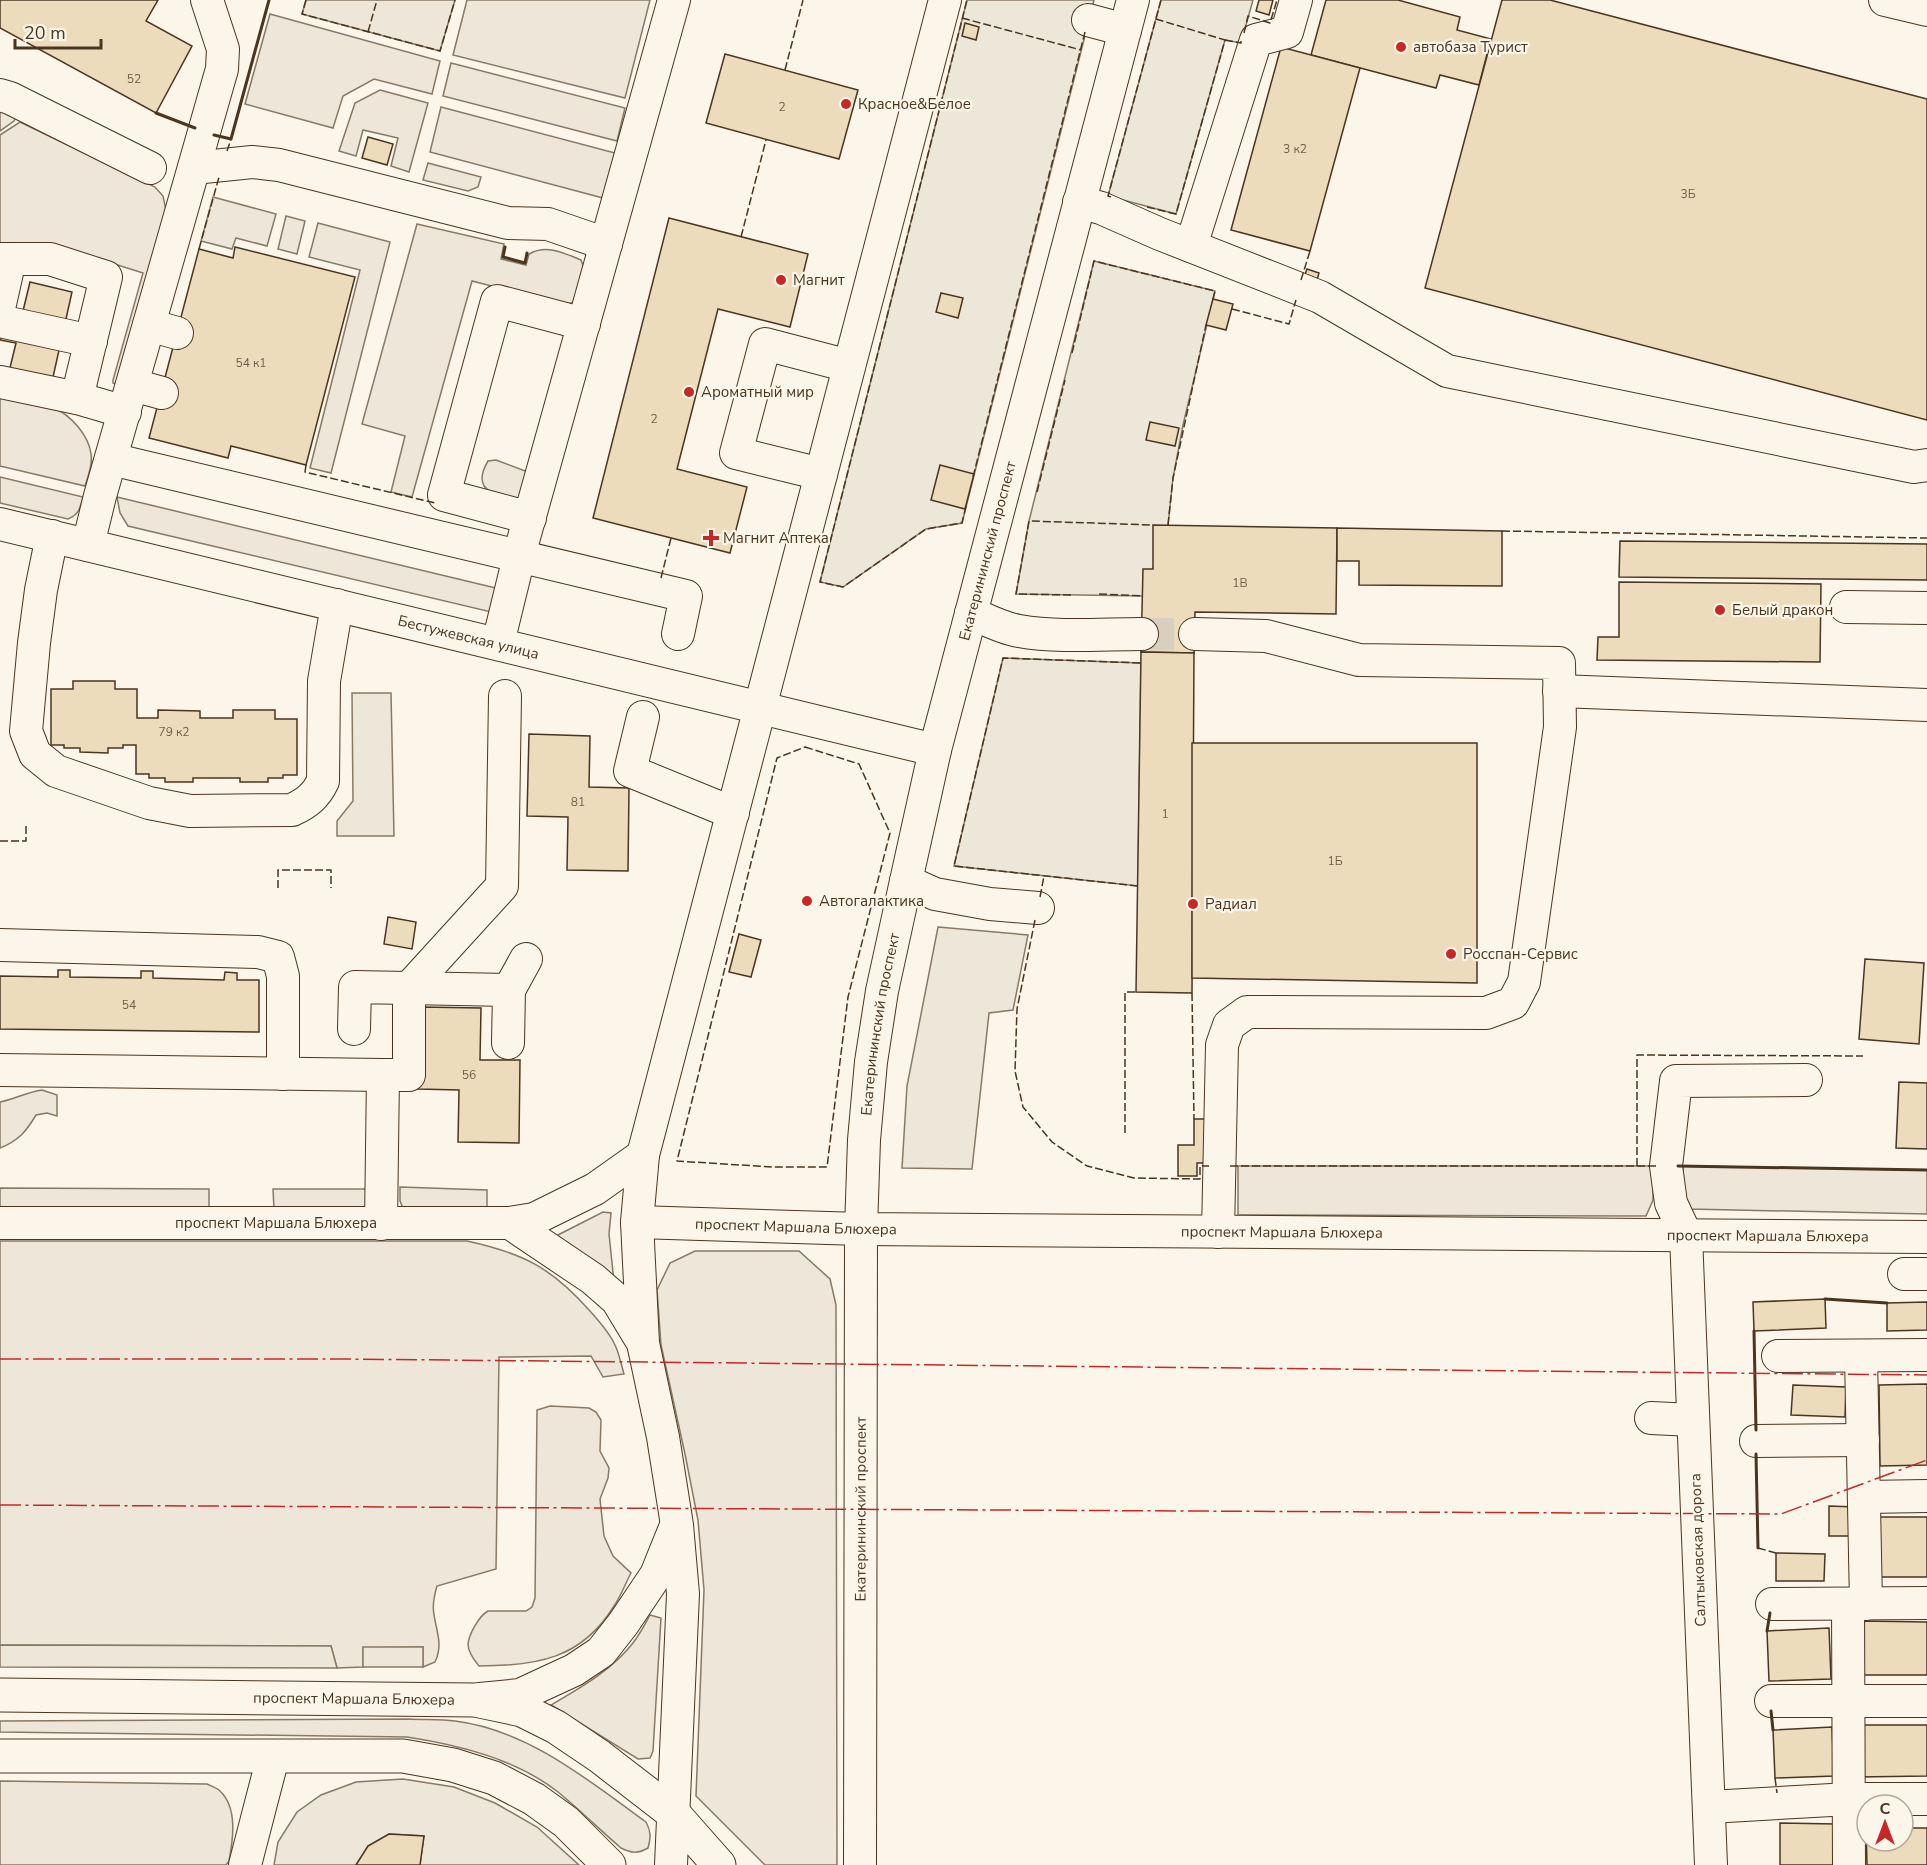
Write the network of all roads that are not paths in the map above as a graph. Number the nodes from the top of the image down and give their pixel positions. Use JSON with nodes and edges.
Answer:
{"nodes":[{"id":1,"x":207,"y":0,"type":"edge"},
{"id":2,"x":674,"y":0,"type":"edge"},
{"id":3,"x":945,"y":0,"type":"edge"},
{"id":4,"x":1133,"y":0,"type":"edge"},
{"id":5,"x":1296,"y":0,"type":"edge"},
{"id":6,"x":1885,"y":0,"type":"edge"},
{"id":7,"x":1927,"y":10,"type":"edge"},
{"id":8,"x":1088,"y":20,"type":"dead end"},
{"id":9,"x":1125,"y":30,"type":"junction"},
{"id":10,"x":0,"y":95,"type":"edge"},
{"id":11,"x":150,"y":168,"type":"dead end"},
{"id":12,"x":194,"y":168,"type":"junction"},
{"id":13,"x":1079,"y":202,"type":"junction"},
{"id":14,"x":606,"y":244,"type":"junction"},
{"id":15,"x":1191,"y":246,"type":"junction"},
{"id":16,"x":5,"y":259,"type":"edge"},
{"id":17,"x":0,"y":304,"type":"edge"},
{"id":18,"x":0,"y":321,"type":"edge"},
{"id":19,"x":584,"y":324,"type":"junction"},
{"id":20,"x":90,"y":341,"type":"junction"},
{"id":21,"x":849,"y":366,"type":"junction"},
{"id":22,"x":0,"y":382,"type":"edge"},
{"id":23,"x":140,"y":397,"type":"junction"},
{"id":24,"x":77,"y":398,"type":"junction"},
{"id":25,"x":111,"y":459,"type":"junction"},
{"id":26,"x":1927,"y":465,"type":"edge"},
{"id":27,"x":821,"y":474,"type":"junction"},
{"id":28,"x":530,"y":518,"type":"junction"},
{"id":29,"x":0,"y":524,"type":"edge"},
{"id":30,"x":52,"y":536,"type":"junction"},
{"id":31,"x":88,"y":545,"type":"junction"},
{"id":32,"x":519,"y":557,"type":"junction"},
{"id":33,"x":337,"y":605,"type":"junction"},
{"id":34,"x":1846,"y":607,"type":"dead end"},
{"id":35,"x":1927,"y":608,"type":"edge"},
{"id":36,"x":971,"y":613,"type":"junction"},
{"id":37,"x":678,"y":634,"type":"dead end"},
{"id":38,"x":1142,"y":634,"type":"tunnel mouth"},
{"id":39,"x":1195,"y":634,"type":"tunnel mouth"},
{"id":40,"x":498,"y":643,"type":"junction"},
{"id":41,"x":1559,"y":691,"type":"junction"},
{"id":42,"x":505,"y":696,"type":"dead end"},
{"id":43,"x":1927,"y":705,"type":"edge"},
{"id":44,"x":761,"y":708,"type":"junction"},
{"id":45,"x":643,"y":717,"type":"dead end"},
{"id":46,"x":935,"y":750,"type":"junction"},
{"id":47,"x":733,"y":813,"type":"junction"},
{"id":48,"x":906,"y":881,"type":"junction"},
{"id":49,"x":1038,"y":908,"type":"dead end"},
{"id":50,"x":0,"y":945,"type":"edge"},
{"id":51,"x":526,"y":959,"type":"dead end"},
{"id":52,"x":409,"y":988,"type":"junction"},
{"id":53,"x":509,"y":990,"type":"junction"},
{"id":54,"x":354,"y":1029,"type":"dead end"},
{"id":55,"x":508,"y":1043,"type":"dead end"},
{"id":56,"x":0,"y":1070,"type":"edge"},
{"id":57,"x":283,"y":1074,"type":"junction"},
{"id":58,"x":383,"y":1075,"type":"junction"},
{"id":59,"x":1806,"y":1080,"type":"dead end"},
{"id":60,"x":643,"y":1155,"type":"junction"},
{"id":61,"x":637,"y":1222,"type":"junction"},
{"id":62,"x":0,"y":1223,"type":"edge"},
{"id":63,"x":510,"y":1223,"type":"junction"},
{"id":64,"x":381,"y":1224,"type":"junction"},
{"id":65,"x":861,"y":1229,"type":"junction"},
{"id":66,"x":1218,"y":1232,"type":"junction"},
{"id":67,"x":1686,"y":1235,"type":"junction"},
{"id":68,"x":1927,"y":1237,"type":"edge"},
{"id":69,"x":643,"y":1343,"type":"junction"},
{"id":70,"x":1927,"y":1355,"type":"edge"},
{"id":71,"x":1778,"y":1356,"type":"dead end"},
{"id":72,"x":1861,"y":1356,"type":"junction"},
{"id":73,"x":1651,"y":1418,"type":"dead end"},
{"id":74,"x":1693,"y":1420,"type":"junction"},
{"id":75,"x":1863,"y":1440,"type":"junction"},
{"id":76,"x":1756,"y":1441,"type":"dead end"},
{"id":77,"x":1864,"y":1497,"type":"junction"},
{"id":78,"x":1927,"y":1497,"type":"edge"},
{"id":79,"x":677,"y":1525,"type":"junction"},
{"id":80,"x":1927,"y":1603,"type":"edge"},
{"id":81,"x":1772,"y":1604,"type":"dead end"},
{"id":82,"x":1857,"y":1604,"type":"junction"},
{"id":83,"x":0,"y":1695,"type":"edge"},
{"id":84,"x":475,"y":1700,"type":"junction"},
{"id":85,"x":1771,"y":1701,"type":"dead end"},
{"id":86,"x":1848,"y":1701,"type":"junction"},
{"id":87,"x":1927,"y":1701,"type":"edge"},
{"id":88,"x":0,"y":1756,"type":"edge"},
{"id":89,"x":273,"y":1757,"type":"junction"},
{"id":90,"x":1849,"y":1799,"type":"junction"},
{"id":91,"x":1927,"y":1799,"type":"edge"},
{"id":92,"x":1709,"y":1807,"type":"junction"},
{"id":93,"x":674,"y":1814,"type":"junction"},
{"id":94,"x":245,"y":1865,"type":"edge"},
{"id":95,"x":609,"y":1865,"type":"edge"},
{"id":96,"x":671,"y":1865,"type":"edge"},
{"id":97,"x":719,"y":1865,"type":"edge"},
{"id":98,"x":860,"y":1865,"type":"edge"},
{"id":99,"x":1711,"y":1865,"type":"edge"},
{"id":100,"x":1849,"y":1865,"type":"edge"}],
"edges":[{"from":1,"to":12,"type":"street"},
{"from":2,"to":14,"type":"street"},
{"from":3,"to":21,"type":"street"},
{"from":4,"to":9,"type":"street","name":"Екатерининский проспект"},
{"from":5,"to":15,"type":"street"},
{"from":6,"to":7,"type":"street"},
{"from":8,"to":9,"type":"street"},
{"from":9,"to":13,"type":"street","name":"Екатерининский проспект"},
{"from":10,"to":11,"type":"street"},
{"from":12,"to":14,"type":"street"},
{"from":12,"to":23,"type":"street"},
{"from":13,"to":15,"type":"street"},
{"from":13,"to":36,"type":"street","name":"Екатерининский проспект"},
{"from":14,"to":19,"type":"street"},
{"from":15,"to":26,"type":"street"},
{"from":16,"to":17,"type":"street"},
{"from":16,"to":20,"type":"street"},
{"from":18,"to":20,"type":"street"},
{"from":19,"to":28,"type":"street"},
{"from":19,"to":28,"type":"street"},
{"from":20,"to":24,"type":"street"},
{"from":21,"to":27,"type":"street"},
{"from":21,"to":27,"type":"street"},
{"from":22,"to":24,"type":"street"},
{"from":23,"to":24,"type":"street"},
{"from":23,"to":25,"type":"street"},
{"from":25,"to":31,"type":"street"},
{"from":25,"to":32,"type":"street"},
{"from":27,"to":44,"type":"street"},
{"from":28,"to":32,"type":"street"},
{"from":29,"to":30,"type":"street","name":"Бестужевская улица"},
{"from":30,"to":31,"type":"street","name":"Бестужевская улица"},
{"from":30,"to":33,"type":"street"},
{"from":31,"to":33,"type":"street","name":"Бестужевская улица"},
{"from":32,"to":37,"type":"street"},
{"from":32,"to":40,"type":"street"},
{"from":33,"to":40,"type":"street","name":"Бестужевская улица"},
{"from":34,"to":35,"type":"street"},
{"from":36,"to":38,"type":"street"},
{"from":36,"to":46,"type":"street","name":"Екатерининский проспект"},
{"from":39,"to":41,"type":"street"},
{"from":40,"to":44,"type":"street","name":"Бестужевская улица"},
{"from":41,"to":43,"type":"street"},
{"from":41,"to":66,"type":"street"},
{"from":42,"to":52,"type":"street"},
{"from":44,"to":46,"type":"street","name":"Бестужевская улица"},
{"from":44,"to":47,"type":"street"},
{"from":45,"to":47,"type":"street"},
{"from":46,"to":48,"type":"street","name":"Екатерининский проспект"},
{"from":47,"to":60,"type":"street"},
{"from":48,"to":49,"type":"street"},
{"from":48,"to":65,"type":"street","name":"Екатерининский проспект"},
{"from":50,"to":57,"type":"street"},
{"from":51,"to":53,"type":"street"},
{"from":52,"to":53,"type":"street"},
{"from":52,"to":54,"type":"street"},
{"from":52,"to":58,"type":"street"},
{"from":53,"to":55,"type":"street"},
{"from":56,"to":57,"type":"street"},
{"from":57,"to":58,"type":"street"},
{"from":58,"to":64,"type":"street"},
{"from":59,"to":67,"type":"street"},
{"from":60,"to":61,"type":"street"},
{"from":60,"to":63,"type":"street","name":"проспект Маршала Блюхера"},
{"from":61,"to":65,"type":"street","name":"проспект Маршала Блюхера"},
{"from":61,"to":69,"type":"street"},
{"from":62,"to":64,"type":"street","name":"проспект Маршала Блюхера"},
{"from":63,"to":64,"type":"street","name":"проспект Маршала Блюхера"},
{"from":63,"to":69,"type":"street"},
{"from":65,"to":66,"type":"street","name":"проспект Маршала Блюхера"},
{"from":65,"to":98,"type":"street","name":"Екатерининский проспект"},
{"from":66,"to":67,"type":"street","name":"проспект Маршала Блюхера"},
{"from":67,"to":68,"type":"street","name":"проспект Маршала Блюхера"},
{"from":67,"to":74,"type":"street","name":"Салтыковская дорога"},
{"from":69,"to":79,"type":"street"},
{"from":70,"to":72,"type":"street"},
{"from":71,"to":72,"type":"street"},
{"from":72,"to":75,"type":"street"},
{"from":73,"to":74,"type":"street"},
{"from":74,"to":92,"type":"street","name":"Салтыковская дорога"},
{"from":75,"to":76,"type":"street"},
{"from":75,"to":77,"type":"street"},
{"from":77,"to":78,"type":"street"},
{"from":77,"to":82,"type":"street"},
{"from":79,"to":84,"type":"street"},
{"from":79,"to":93,"type":"street"},
{"from":80,"to":82,"type":"street"},
{"from":81,"to":82,"type":"street"},
{"from":82,"to":86,"type":"street"},
{"from":83,"to":84,"type":"main road","name":"проспект Маршала Блюхера"},
{"from":84,"to":93,"type":"main road","name":"проспект Маршала Блюхера"},
{"from":85,"to":86,"type":"street"},
{"from":86,"to":87,"type":"street"},
{"from":86,"to":90,"type":"street"},
{"from":88,"to":89,"type":"main road"},
{"from":89,"to":94,"type":"street"},
{"from":89,"to":95,"type":"main road"},
{"from":90,"to":91,"type":"street"},
{"from":90,"to":92,"type":"street"},
{"from":90,"to":100,"type":"street"},
{"from":92,"to":99,"type":"street","name":"Салтыковская дорога"},
{"from":93,"to":96,"type":"street"},
{"from":93,"to":97,"type":"main road","name":"проспект Маршала Блюхера"}]}
